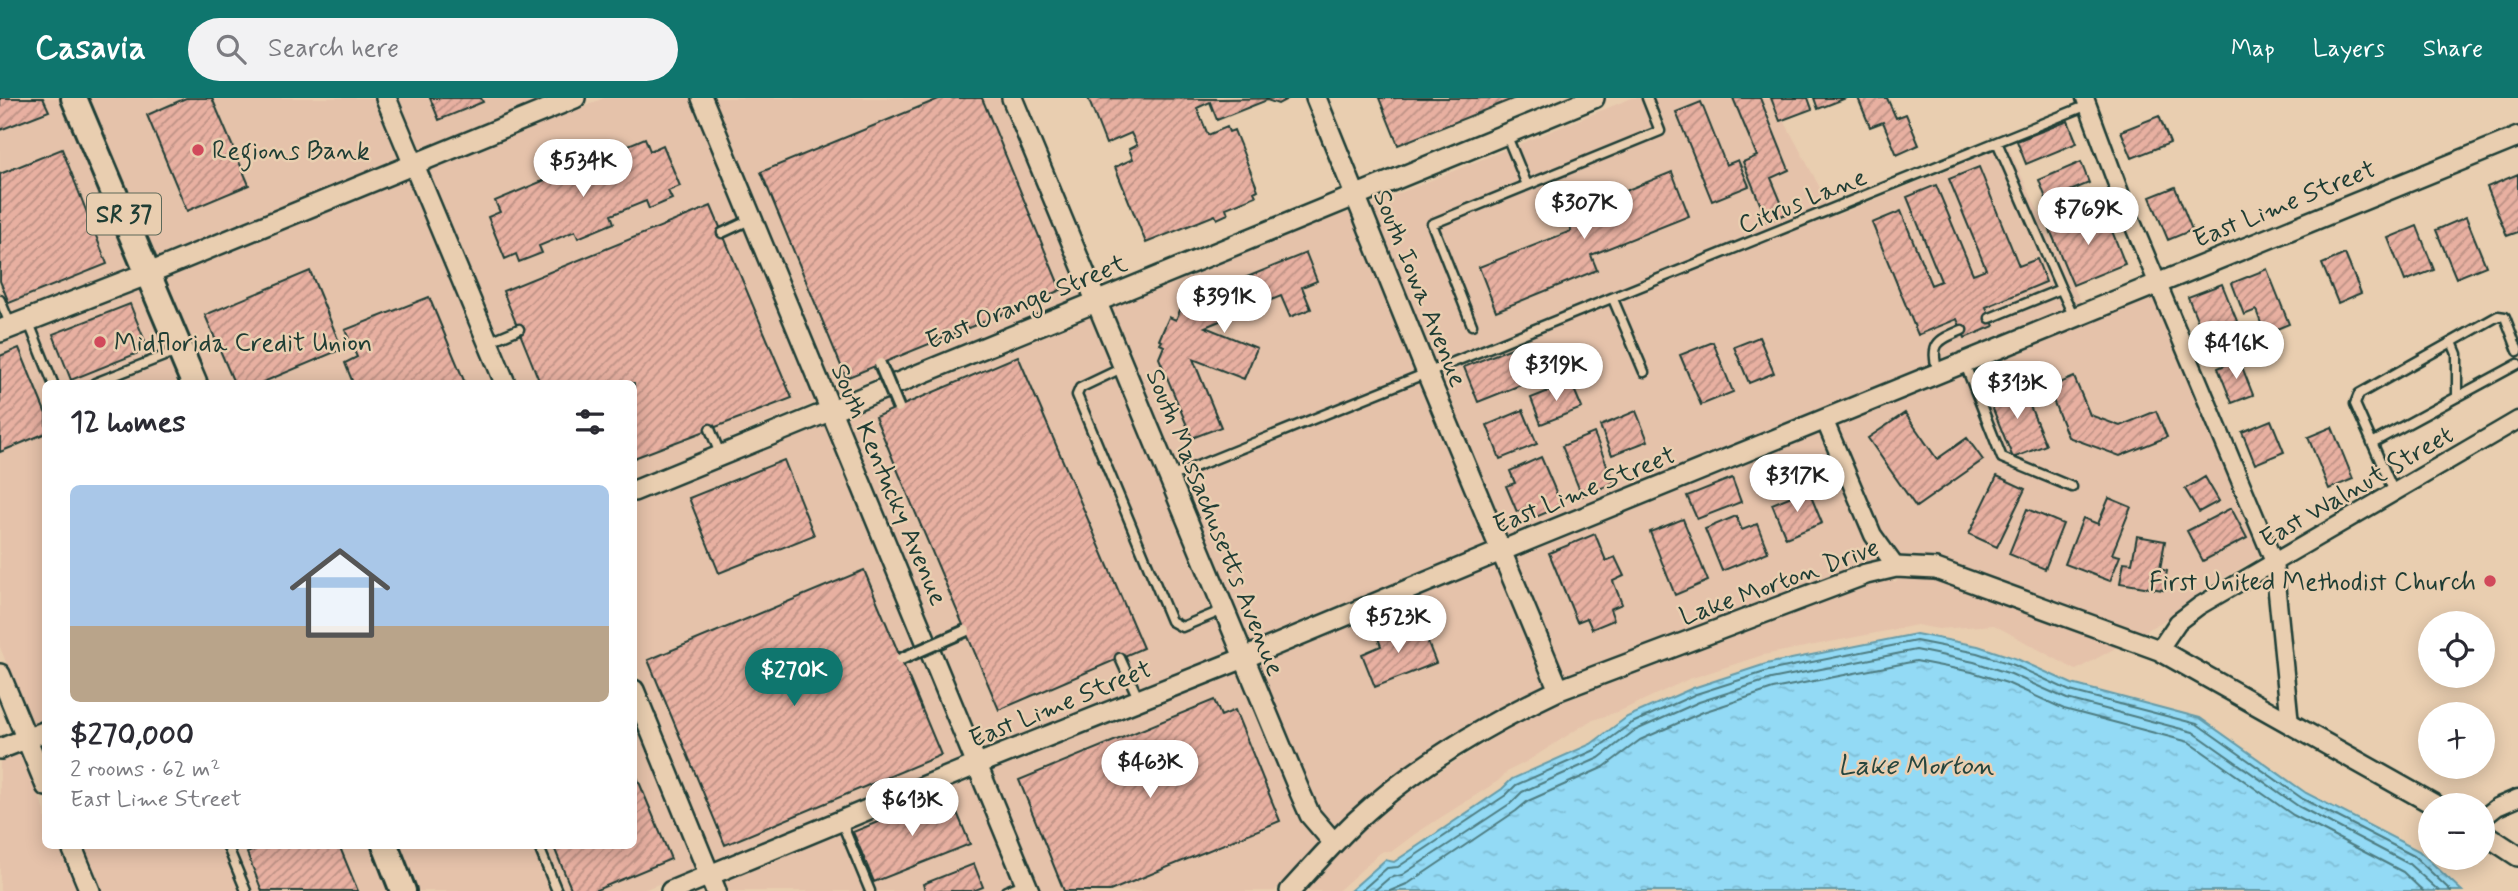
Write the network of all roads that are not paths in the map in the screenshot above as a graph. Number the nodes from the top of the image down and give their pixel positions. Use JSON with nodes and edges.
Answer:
{"nodes":[{"id":1,"x":74,"y":98,"type":"edge"},
{"id":2,"x":386,"y":98,"type":"edge"},
{"id":3,"x":575,"y":98,"type":"edge"},
{"id":4,"x":702,"y":98,"type":"edge"},
{"id":5,"x":1012,"y":98,"type":"edge"},
{"id":6,"x":1316,"y":98,"type":"edge"},
{"id":7,"x":1594,"y":98,"type":"edge"},
{"id":8,"x":1647,"y":98,"type":"edge"},
{"id":9,"x":2087,"y":101,"type":"edge"},
{"id":10,"x":543,"y":104,"type":"edge"},
{"id":11,"x":1506,"y":134,"type":"junction"},
{"id":12,"x":2518,"y":137,"type":"edge"},
{"id":13,"x":1997,"y":142,"type":"junction"},
{"id":14,"x":414,"y":164,"type":"junction"},
{"id":15,"x":1527,"y":185,"type":"junction"},
{"id":16,"x":1355,"y":195,"type":"junction"},
{"id":17,"x":752,"y":219,"type":"junction"},
{"id":18,"x":722,"y":233,"type":"dead end"},
{"id":19,"x":149,"y":273,"type":"junction"},
{"id":20,"x":2159,"y":282,"type":"junction"},
{"id":21,"x":2060,"y":289,"type":"junction"},
{"id":22,"x":1613,"y":299,"type":"junction"},
{"id":23,"x":0,"y":300,"type":"edge"},
{"id":24,"x":1097,"y":301,"type":"junction"},
{"id":25,"x":2074,"y":317,"type":"junction"},
{"id":26,"x":1990,"y":318,"type":"dead end"},
{"id":27,"x":1472,"y":325,"type":"dead end"},
{"id":28,"x":13,"y":326,"type":"edge"},
{"id":29,"x":519,"y":329,"type":"dead end"},
{"id":30,"x":1962,"y":330,"type":"dead end"},
{"id":31,"x":488,"y":341,"type":"junction"},
{"id":32,"x":2452,"y":342,"type":"junction"},
{"id":33,"x":181,"y":350,"type":"junction"},
{"id":34,"x":2518,"y":351,"type":"edge"},
{"id":35,"x":1964,"y":362,"type":"junction"},
{"id":36,"x":880,"y":364,"type":"dead end"},
{"id":37,"x":2518,"y":364,"type":"edge"},
{"id":38,"x":1124,"y":367,"type":"junction"},
{"id":39,"x":1644,"y":372,"type":"dead end"},
{"id":40,"x":1427,"y":373,"type":"junction"},
{"id":41,"x":1938,"y":373,"type":"junction"},
{"id":42,"x":51,"y":380,"type":"edge"},
{"id":43,"x":103,"y":380,"type":"edge"},
{"id":44,"x":193,"y":380,"type":"edge"},
{"id":45,"x":504,"y":380,"type":"edge"},
{"id":46,"x":891,"y":384,"type":"junction"},
{"id":47,"x":2457,"y":397,"type":"junction"},
{"id":48,"x":900,"y":406,"type":"joint"},
{"id":49,"x":830,"y":409,"type":"junction"},
{"id":50,"x":1825,"y":419,"type":"junction"},
{"id":51,"x":2518,"y":420,"type":"edge"},
{"id":52,"x":710,"y":429,"type":"dead end"},
{"id":53,"x":2372,"y":443,"type":"junction"},
{"id":54,"x":720,"y":454,"type":"junction"},
{"id":55,"x":1169,"y":478,"type":"junction"},
{"id":56,"x":2072,"y":486,"type":"dead end"},
{"id":57,"x":637,"y":490,"type":"edge"},
{"id":58,"x":2393,"y":492,"type":"junction"},
{"id":59,"x":1501,"y":551,"type":"junction"},
{"id":60,"x":2274,"y":562,"type":"junction"},
{"id":61,"x":1896,"y":566,"type":"junction"},
{"id":62,"x":1224,"y":610,"type":"junction"},
{"id":63,"x":965,"y":631,"type":"dead end"},
{"id":64,"x":2159,"y":650,"type":"junction"},
{"id":65,"x":1120,"y":658,"type":"dead end"},
{"id":66,"x":1244,"y":658,"type":"junction"},
{"id":67,"x":901,"y":659,"type":"dead end"},
{"id":68,"x":0,"y":674,"type":"edge"},
{"id":69,"x":1559,"y":690,"type":"junction"},
{"id":70,"x":637,"y":697,"type":"edge"},
{"id":71,"x":1139,"y":700,"type":"junction"},
{"id":72,"x":2290,"y":724,"type":"junction"},
{"id":73,"x":42,"y":733,"type":"edge"},
{"id":74,"x":26,"y":739,"type":"junction"},
{"id":75,"x":0,"y":749,"type":"edge"},
{"id":76,"x":978,"y":764,"type":"junction"},
{"id":77,"x":42,"y":777,"type":"edge"},
{"id":78,"x":2418,"y":796,"type":"edge"},
{"id":79,"x":2518,"y":798,"type":"edge"},
{"id":80,"x":2495,"y":809,"type":"edge"},
{"id":81,"x":841,"y":821,"type":"junction"},
{"id":82,"x":2495,"y":841,"type":"edge"},
{"id":83,"x":1334,"y":843,"type":"junction"},
{"id":84,"x":73,"y":849,"type":"edge"},
{"id":85,"x":229,"y":849,"type":"edge"},
{"id":86,"x":387,"y":849,"type":"edge"},
{"id":87,"x":540,"y":849,"type":"edge"},
{"id":88,"x":2518,"y":856,"type":"edge"},
{"id":89,"x":713,"y":883,"type":"edge"},
{"id":90,"x":1028,"y":887,"type":"edge"},
{"id":91,"x":90,"y":891,"type":"edge"},
{"id":92,"x":246,"y":891,"type":"edge"},
{"id":93,"x":403,"y":891,"type":"edge"},
{"id":94,"x":557,"y":891,"type":"edge"},
{"id":95,"x":671,"y":891,"type":"edge"},
{"id":96,"x":870,"y":891,"type":"edge"},
{"id":97,"x":1006,"y":891,"type":"edge"},
{"id":98,"x":1290,"y":891,"type":"edge"}],
"edges":[{"from":1,"to":19,"type":"main road","number":"SR 37"},
{"from":2,"to":14,"type":"street"},
{"from":3,"to":10,"type":"street"},
{"from":4,"to":17,"type":"street","name":"South Kentucky Avenue"},
{"from":5,"to":24,"type":"street","name":"South Massachusetts Avenue"},
{"from":6,"to":16,"type":"street","name":"South Iowa Avenue"},
{"from":7,"to":11,"type":"street","name":"East Orange Street"},
{"from":8,"to":15,"type":"lane"},
{"from":9,"to":13,"type":"lane","name":"Citrus Lane"},
{"from":9,"to":20,"type":"street"},
{"from":10,"to":14,"type":"street"},
{"from":11,"to":15,"type":"lane"},
{"from":11,"to":16,"type":"street","name":"East Orange Street"},
{"from":12,"to":20,"type":"street","name":"East Lime Street"},
{"from":13,"to":21,"type":"lane"},
{"from":13,"to":22,"type":"lane","name":"Citrus Lane"},
{"from":14,"to":19,"type":"street"},
{"from":14,"to":31,"type":"street"},
{"from":15,"to":27,"type":"lane"},
{"from":16,"to":24,"type":"street","name":"East Orange Street"},
{"from":16,"to":40,"type":"street","name":"South Iowa Avenue"},
{"from":17,"to":18,"type":"lane"},
{"from":17,"to":49,"type":"street","name":"South Kentucky Avenue"},
{"from":19,"to":28,"type":"main road"},
{"from":19,"to":33,"type":"main road","number":"SR 37"},
{"from":20,"to":25,"type":"street","name":"East Lime Street"},
{"from":20,"to":60,"type":"street"},
{"from":21,"to":25,"type":"lane"},
{"from":21,"to":26,"type":"lane"},
{"from":22,"to":39,"type":"lane"},
{"from":22,"to":40,"type":"lane","name":"Citrus Lane"},
{"from":23,"to":28,"type":"lane"},
{"from":24,"to":38,"type":"street","name":"South Massachusetts Avenue"},
{"from":24,"to":46,"type":"street","name":"East Orange Street"},
{"from":25,"to":35,"type":"street","name":"East Lime Street"},
{"from":28,"to":42,"type":"lane"},
{"from":29,"to":31,"type":"lane"},
{"from":30,"to":41,"type":"lane"},
{"from":31,"to":45,"type":"street"},
{"from":32,"to":34,"type":"lane"},
{"from":32,"to":47,"type":"lane"},
{"from":32,"to":53,"type":"lane"},
{"from":33,"to":43,"type":"lane"},
{"from":33,"to":44,"type":"main road","number":"SR 37"},
{"from":35,"to":41,"type":"street","name":"East Lime Street"},
{"from":35,"to":56,"type":"lane"},
{"from":36,"to":48,"type":"street","bridge":true},
{"from":37,"to":47,"type":"lane"},
{"from":38,"to":55,"type":"street","name":"South Massachusetts Avenue"},
{"from":38,"to":62,"type":"lane"},
{"from":40,"to":55,"type":"lane","name":"Citrus Lane"},
{"from":40,"to":59,"type":"street","name":"South Iowa Avenue"},
{"from":41,"to":50,"type":"street","name":"East Lime Street"},
{"from":46,"to":48,"type":"lane"},
{"from":46,"to":49,"type":"street","name":"East Orange Street"},
{"from":47,"to":53,"type":"lane"},
{"from":49,"to":54,"type":"street","name":"East Orange Street"},
{"from":49,"to":76,"type":"street","name":"South Kentucky Avenue"},
{"from":50,"to":59,"type":"street","name":"East Lime Street"},
{"from":50,"to":61,"type":"street"},
{"from":51,"to":58,"type":"street","name":"East Walnut Street"},
{"from":52,"to":54,"type":"lane"},
{"from":53,"to":58,"type":"lane"},
{"from":54,"to":57,"type":"street","name":"East Orange Street"},
{"from":55,"to":62,"type":"street","name":"South Massachusetts Avenue"},
{"from":58,"to":60,"type":"street","name":"East Walnut Street"},
{"from":59,"to":66,"type":"street","name":"East Lime Street"},
{"from":59,"to":69,"type":"street","name":"South Iowa Avenue"},
{"from":60,"to":64,"type":"street","name":"East Walnut Street"},
{"from":60,"to":72,"type":"street"},
{"from":61,"to":64,"type":"street","name":"Lake Morton Drive"},
{"from":61,"to":69,"type":"street","name":"Lake Morton Drive"},
{"from":62,"to":66,"type":"street","name":"South Massachusetts Avenue"},
{"from":63,"to":67,"type":"street","bridge":true},
{"from":64,"to":72,"type":"street","name":"Lake Morton Drive"},
{"from":65,"to":71,"type":"lane"},
{"from":66,"to":71,"type":"street","name":"East Lime Street"},
{"from":66,"to":83,"type":"street","name":"South Massachusetts Avenue"},
{"from":68,"to":74,"type":"street"},
{"from":69,"to":83,"type":"street","name":"Lake Morton Drive"},
{"from":70,"to":89,"type":"street"},
{"from":71,"to":76,"type":"street","name":"East Lime Street"},
{"from":72,"to":78,"type":"street","name":"Lake Morton Drive"},
{"from":73,"to":74,"type":"street"},
{"from":74,"to":75,"type":"street"},
{"from":74,"to":77,"type":"street"},
{"from":76,"to":81,"type":"street","name":"East Lime Street"},
{"from":76,"to":90,"type":"street","name":"South Kentucky Avenue"},
{"from":79,"to":80,"type":"street"},
{"from":81,"to":89,"type":"street","name":"East Lime Street"},
{"from":81,"to":96,"type":"lane"},
{"from":82,"to":88,"type":"street"},
{"from":83,"to":98,"type":"street","name":"Lake Morton Drive"},
{"from":84,"to":91,"type":"street"},
{"from":85,"to":92,"type":"lane"},
{"from":86,"to":93,"type":"main road"},
{"from":87,"to":94,"type":"lane"},
{"from":89,"to":95,"type":"street","name":"East Lime Street"},
{"from":90,"to":97,"type":"lane"}]}
